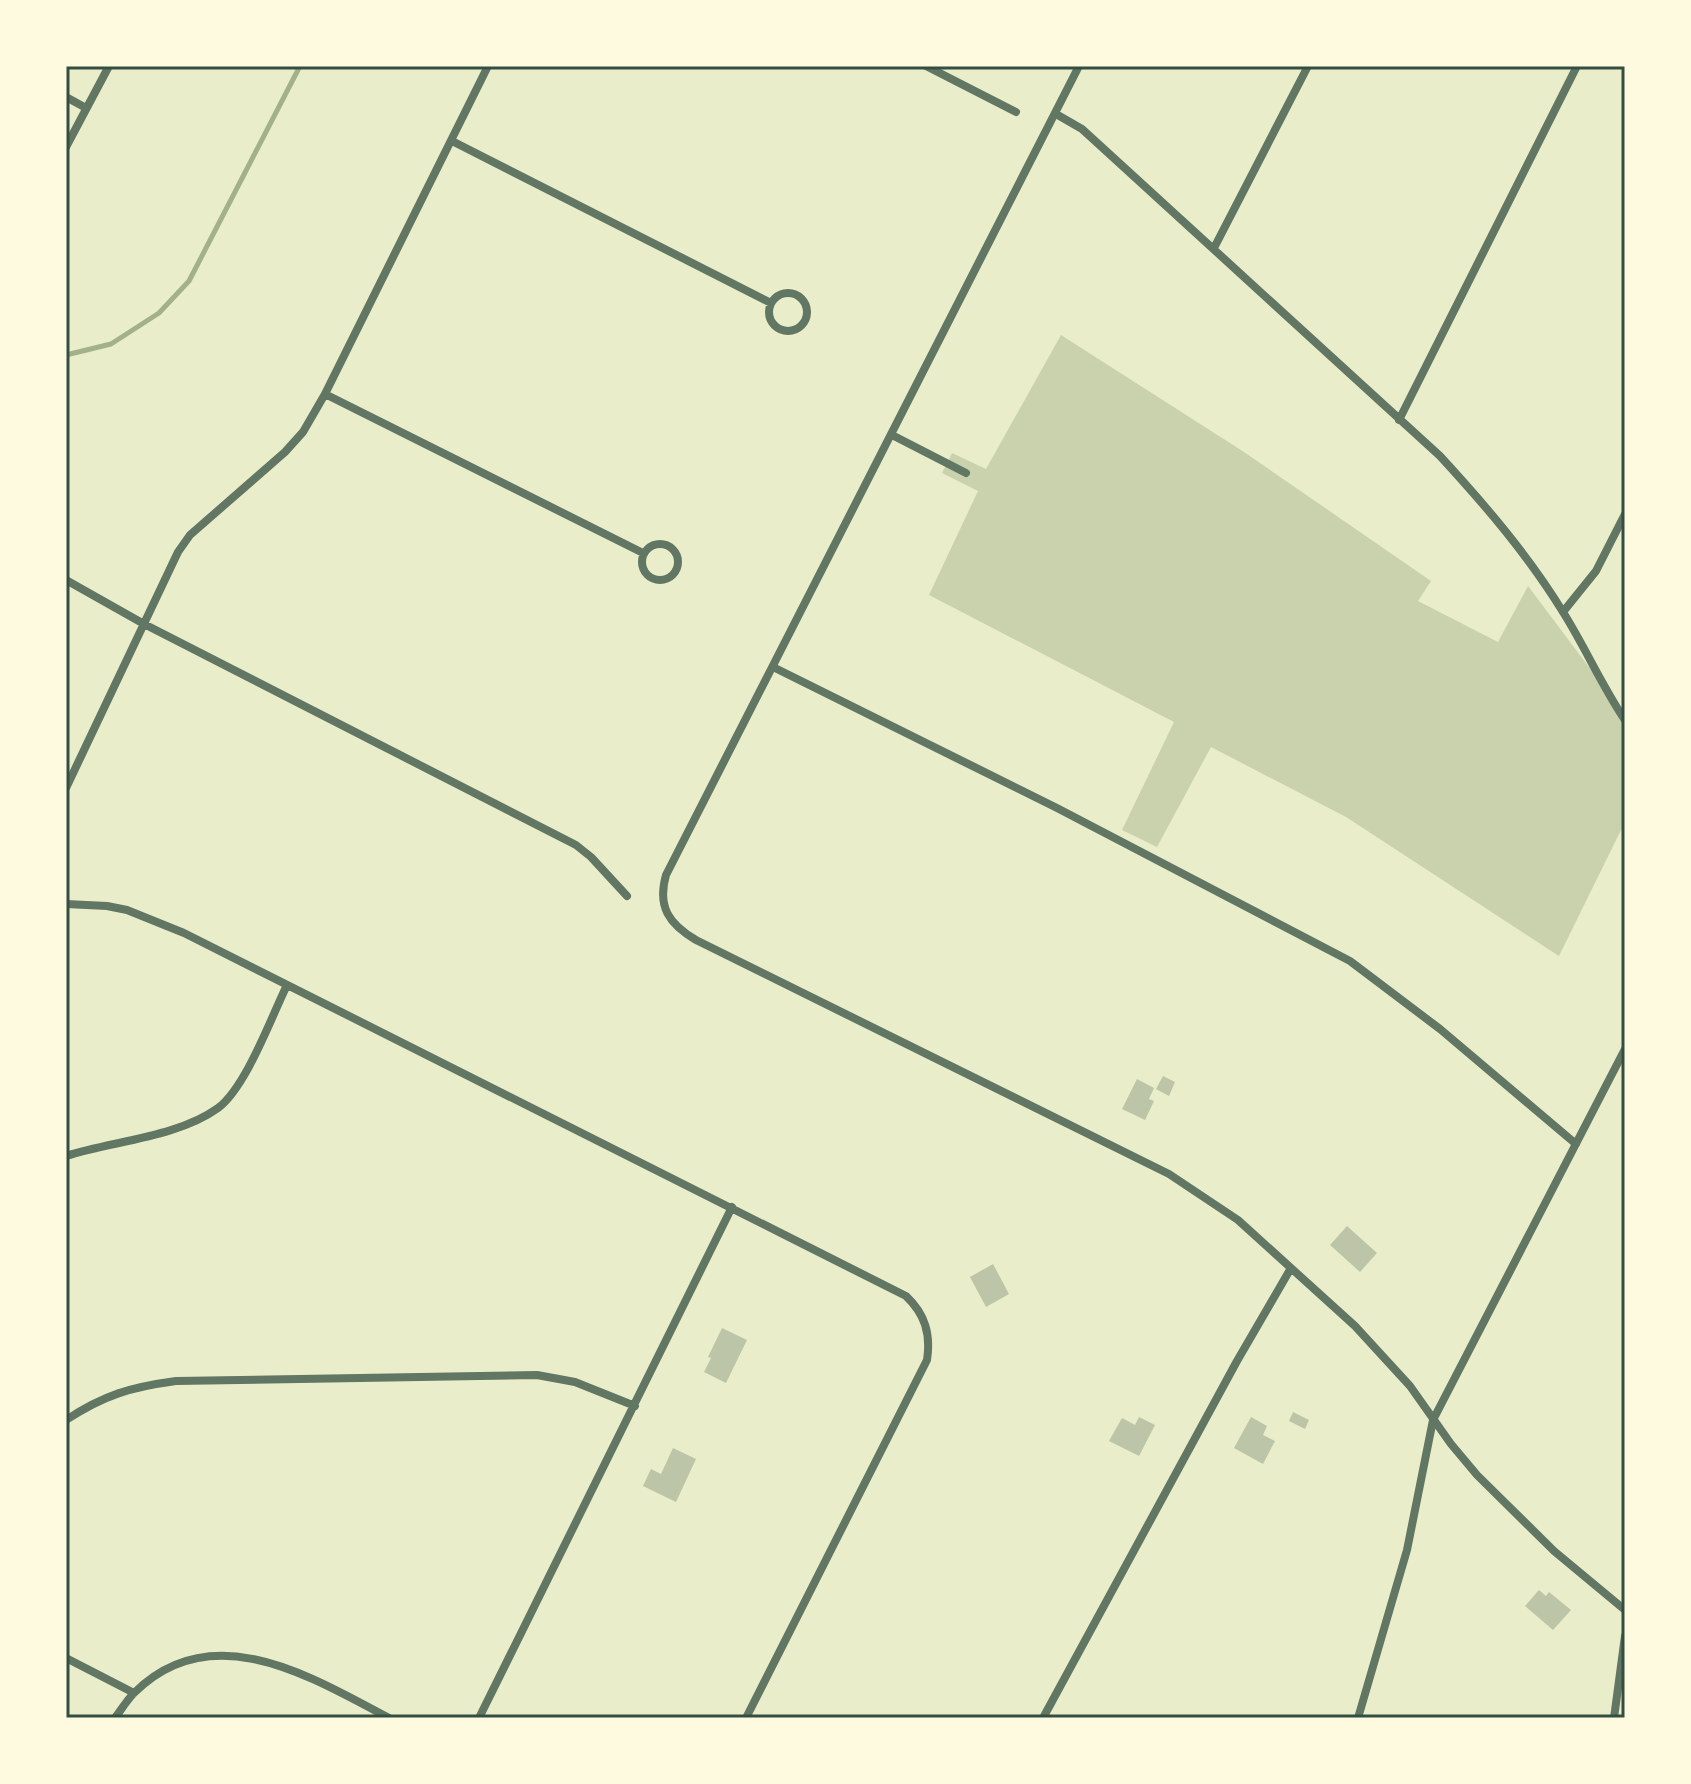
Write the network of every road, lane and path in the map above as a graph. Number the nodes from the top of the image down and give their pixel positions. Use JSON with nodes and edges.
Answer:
{"nodes":[{"id":1,"x":109,"y":66,"type":"edge"},
{"id":2,"x":488,"y":66,"type":"edge"},
{"id":3,"x":926,"y":66,"type":"edge"},
{"id":4,"x":1079,"y":66,"type":"edge"},
{"id":5,"x":1308,"y":66,"type":"edge"},
{"id":6,"x":1577,"y":66,"type":"edge"},
{"id":7,"x":66,"y":97,"type":"edge"},
{"id":8,"x":86,"y":108,"type":"junction"},
{"id":9,"x":1016,"y":112,"type":"dead end"},
{"id":10,"x":1056,"y":114,"type":"junction"},
{"id":11,"x":452,"y":141,"type":"junction"},
{"id":12,"x":66,"y":147,"type":"edge"},
{"id":13,"x":1214,"y":248,"type":"junction"},
{"id":14,"x":771,"y":303,"type":"junction"},
{"id":15,"x":325,"y":394,"type":"junction"},
{"id":16,"x":1399,"y":420,"type":"junction"},
{"id":17,"x":892,"y":435,"type":"junction"},
{"id":18,"x":966,"y":473,"type":"dead end"},
{"id":19,"x":1625,"y":514,"type":"edge"},
{"id":20,"x":643,"y":553,"type":"junction"},
{"id":21,"x":66,"y":580,"type":"edge"},
{"id":22,"x":1563,"y":612,"type":"junction"},
{"id":23,"x":144,"y":624,"type":"junction"},
{"id":24,"x":773,"y":667,"type":"junction"},
{"id":25,"x":1625,"y":720,"type":"edge"},
{"id":26,"x":66,"y":788,"type":"edge"},
{"id":27,"x":627,"y":896,"type":"dead end"},
{"id":28,"x":66,"y":904,"type":"edge"},
{"id":29,"x":287,"y":985,"type":"junction"},
{"id":30,"x":1625,"y":1049,"type":"edge"},
{"id":31,"x":1576,"y":1144,"type":"junction"},
{"id":32,"x":66,"y":1156,"type":"edge"},
{"id":33,"x":732,"y":1207,"type":"junction"},
{"id":34,"x":1291,"y":1268,"type":"junction"},
{"id":35,"x":635,"y":1406,"type":"junction"},
{"id":36,"x":66,"y":1420,"type":"edge"},
{"id":37,"x":1433,"y":1420,"type":"junction"},
{"id":38,"x":1625,"y":1610,"type":"edge"},
{"id":39,"x":1625,"y":1636,"type":"edge"},
{"id":40,"x":66,"y":1658,"type":"edge"},
{"id":41,"x":134,"y":1693,"type":"junction"},
{"id":42,"x":115,"y":1718,"type":"edge"},
{"id":43,"x":389,"y":1718,"type":"edge"},
{"id":44,"x":479,"y":1718,"type":"edge"},
{"id":45,"x":746,"y":1718,"type":"edge"},
{"id":46,"x":1043,"y":1718,"type":"edge"},
{"id":47,"x":1358,"y":1718,"type":"edge"},
{"id":48,"x":1614,"y":1718,"type":"edge"}],
"edges":[{"from":1,"to":8,"type":"street"},
{"from":2,"to":11,"type":"street"},
{"from":3,"to":9,"type":"street"},
{"from":4,"to":10,"type":"street"},
{"from":5,"to":13,"type":"street"},
{"from":6,"to":16,"type":"street"},
{"from":7,"to":8,"type":"street"},
{"from":8,"to":12,"type":"street"},
{"from":10,"to":13,"type":"street"},
{"from":10,"to":17,"type":"street"},
{"from":11,"to":14,"type":"street"},
{"from":11,"to":15,"type":"street"},
{"from":13,"to":16,"type":"street"},
{"from":14,"to":14,"type":"street"},
{"from":15,"to":20,"type":"street"},
{"from":15,"to":23,"type":"street"},
{"from":16,"to":22,"type":"street"},
{"from":17,"to":18,"type":"street"},
{"from":17,"to":24,"type":"street"},
{"from":19,"to":22,"type":"street"},
{"from":20,"to":20,"type":"street"},
{"from":21,"to":23,"type":"street"},
{"from":22,"to":25,"type":"street"},
{"from":23,"to":26,"type":"street"},
{"from":23,"to":27,"type":"street"},
{"from":24,"to":31,"type":"street"},
{"from":24,"to":34,"type":"street"},
{"from":28,"to":29,"type":"street"},
{"from":29,"to":32,"type":"street"},
{"from":29,"to":33,"type":"street"},
{"from":30,"to":31,"type":"street"},
{"from":31,"to":37,"type":"street"},
{"from":33,"to":35,"type":"street"},
{"from":33,"to":45,"type":"street"},
{"from":34,"to":37,"type":"street"},
{"from":34,"to":46,"type":"street"},
{"from":35,"to":36,"type":"street"},
{"from":35,"to":44,"type":"street"},
{"from":37,"to":38,"type":"street"},
{"from":37,"to":47,"type":"street"},
{"from":39,"to":48,"type":"street"},
{"from":40,"to":41,"type":"street"},
{"from":41,"to":42,"type":"street"},
{"from":41,"to":43,"type":"street"}]}
